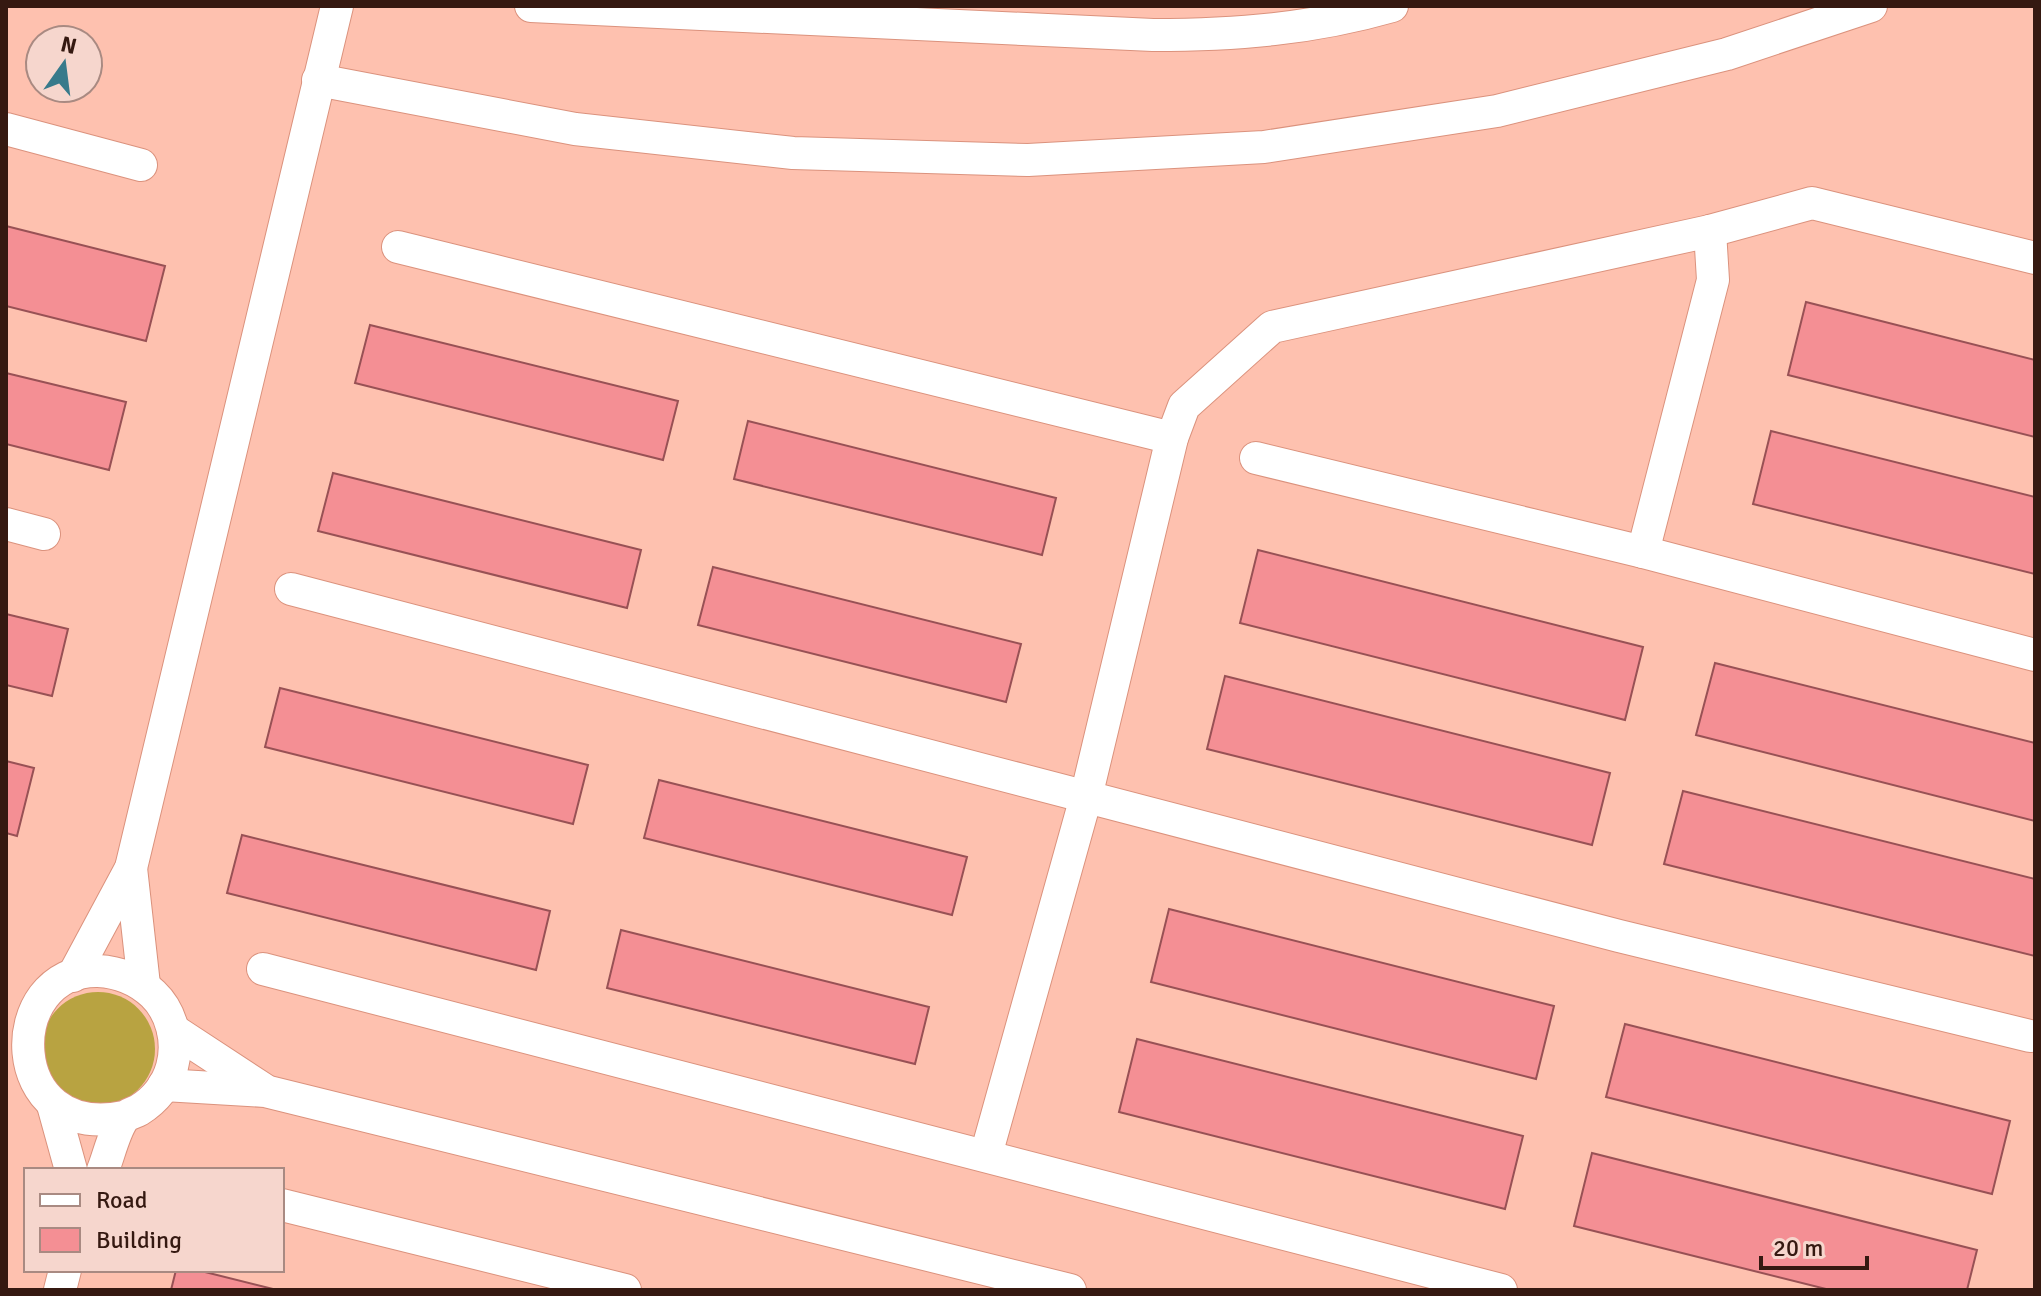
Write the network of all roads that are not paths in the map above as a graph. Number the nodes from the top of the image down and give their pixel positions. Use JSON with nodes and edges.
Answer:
{"nodes":[{"id":1,"x":337,"y":6,"type":"edge"},
{"id":2,"x":531,"y":6,"type":"edge"},
{"id":3,"x":1392,"y":6,"type":"edge"},
{"id":4,"x":1871,"y":6,"type":"edge"},
{"id":5,"x":318,"y":80,"type":"junction"},
{"id":6,"x":6,"y":129,"type":"edge"},
{"id":7,"x":141,"y":165,"type":"dead end"},
{"id":8,"x":1710,"y":231,"type":"junction"},
{"id":9,"x":398,"y":247,"type":"dead end"},
{"id":10,"x":2035,"y":258,"type":"edge"},
{"id":11,"x":1172,"y":438,"type":"junction"},
{"id":12,"x":1256,"y":458,"type":"dead end"},
{"id":13,"x":6,"y":524,"type":"edge"},
{"id":14,"x":44,"y":534,"type":"dead end"},
{"id":15,"x":1643,"y":552,"type":"junction"},
{"id":16,"x":291,"y":589,"type":"dead end"},
{"id":17,"x":2035,"y":655,"type":"edge"},
{"id":18,"x":1086,"y":797,"type":"junction"},
{"id":19,"x":131,"y":868,"type":"junction"},
{"id":20,"x":263,"y":969,"type":"dead end"},
{"id":21,"x":73,"y":976,"type":"junction"},
{"id":22,"x":144,"y":985,"type":"junction"},
{"id":23,"x":43,"y":997,"type":"junction"},
{"id":24,"x":6,"y":1002,"type":"edge"},
{"id":25,"x":173,"y":1030,"type":"junction"},
{"id":26,"x":2030,"y":1036,"type":"dead end"},
{"id":27,"x":16,"y":1054,"type":"edge"},
{"id":28,"x":164,"y":1085,"type":"junction"},
{"id":29,"x":265,"y":1091,"type":"junction"},
{"id":30,"x":53,"y":1105,"type":"junction"},
{"id":31,"x":124,"y":1117,"type":"junction"},
{"id":32,"x":986,"y":1155,"type":"junction"},
{"id":33,"x":70,"y":1168,"type":"edge"},
{"id":34,"x":104,"y":1168,"type":"edge"},
{"id":35,"x":284,"y":1205,"type":"edge"},
{"id":36,"x":625,"y":1290,"type":"edge"},
{"id":37,"x":1070,"y":1290,"type":"edge"},
{"id":38,"x":1501,"y":1290,"type":"edge"}],
"edges":[{"from":1,"to":5,"type":"street"},
{"from":2,"to":3,"type":"street"},
{"from":4,"to":5,"type":"street"},
{"from":5,"to":19,"type":"street"},
{"from":6,"to":7,"type":"street"},
{"from":8,"to":10,"type":"street"},
{"from":8,"to":11,"type":"street"},
{"from":8,"to":15,"type":"street"},
{"from":9,"to":11,"type":"street"},
{"from":11,"to":18,"type":"street"},
{"from":12,"to":15,"type":"street"},
{"from":13,"to":14,"type":"street"},
{"from":15,"to":17,"type":"street"},
{"from":16,"to":18,"type":"street"},
{"from":18,"to":26,"type":"street"},
{"from":18,"to":32,"type":"street"},
{"from":19,"to":21,"type":"street"},
{"from":19,"to":22,"type":"street"},
{"from":20,"to":32,"type":"street"},
{"from":21,"to":22,"type":"street"},
{"from":21,"to":23,"type":"street"},
{"from":22,"to":25,"type":"street"},
{"from":23,"to":24,"type":"street"},
{"from":23,"to":27,"type":"street"},
{"from":25,"to":28,"type":"street"},
{"from":25,"to":29,"type":"street"},
{"from":27,"to":30,"type":"street"},
{"from":28,"to":29,"type":"street"},
{"from":28,"to":31,"type":"street"},
{"from":29,"to":37,"type":"street"},
{"from":30,"to":31,"type":"street"},
{"from":30,"to":33,"type":"street"},
{"from":31,"to":34,"type":"street"},
{"from":32,"to":38,"type":"street"},
{"from":35,"to":36,"type":"street"}]}
